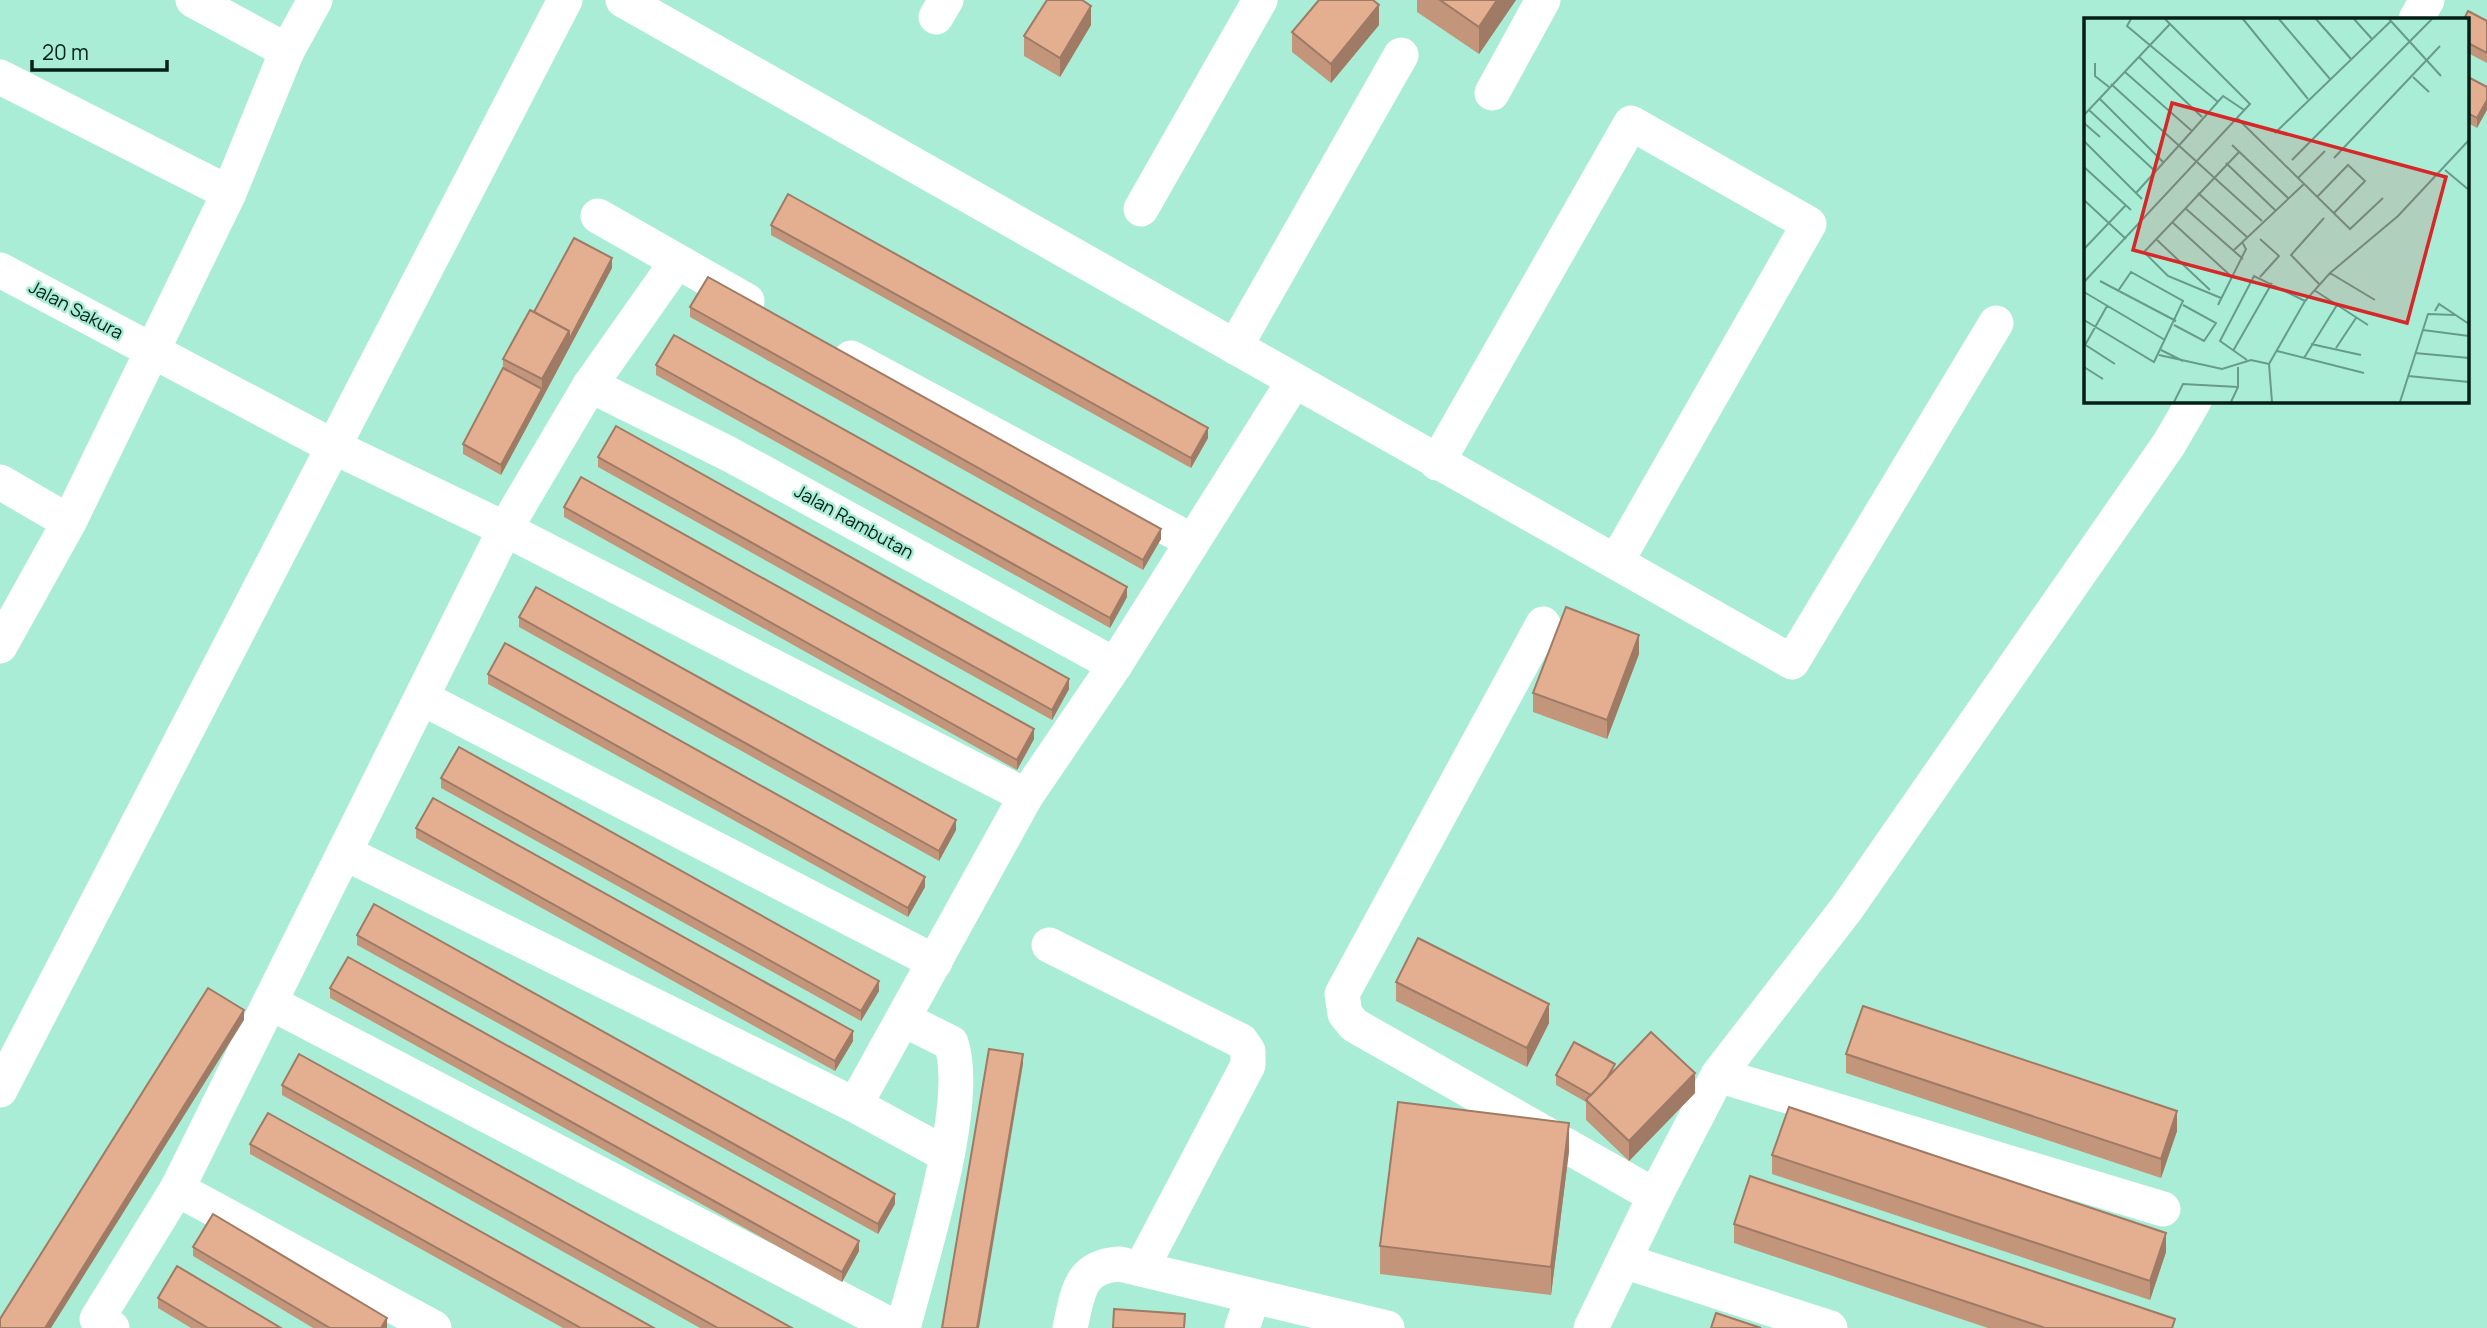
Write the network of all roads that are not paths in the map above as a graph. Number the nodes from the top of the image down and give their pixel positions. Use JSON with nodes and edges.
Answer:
{"nodes":[{"id":1,"x":193,"y":0,"type":"edge"},
{"id":2,"x":315,"y":0,"type":"edge"},
{"id":3,"x":565,"y":0,"type":"edge"},
{"id":4,"x":623,"y":0,"type":"edge"},
{"id":5,"x":1260,"y":0,"type":"edge"},
{"id":6,"x":1543,"y":0,"type":"edge"},
{"id":7,"x":2427,"y":0,"type":"edge"},
{"id":8,"x":2417,"y":18,"type":"edge"},
{"id":9,"x":287,"y":51,"type":"junction"},
{"id":10,"x":1402,"y":55,"type":"dead end"},
{"id":11,"x":0,"y":77,"type":"edge"},
{"id":12,"x":1492,"y":93,"type":"dead end"},
{"id":13,"x":229,"y":193,"type":"junction"},
{"id":14,"x":1141,"y":209,"type":"dead end"},
{"id":15,"x":598,"y":216,"type":"dead end"},
{"id":16,"x":676,"y":263,"type":"junction"},
{"id":17,"x":0,"y":270,"type":"edge"},
{"id":18,"x":774,"y":316,"type":"edge"},
{"id":19,"x":1996,"y":323,"type":"dead end"},
{"id":20,"x":823,"y":343,"type":"edge"},
{"id":21,"x":1235,"y":347,"type":"junction"},
{"id":22,"x":152,"y":350,"type":"junction"},
{"id":23,"x":1294,"y":381,"type":"junction"},
{"id":24,"x":590,"y":385,"type":"junction"},
{"id":25,"x":2193,"y":402,"type":"edge"},
{"id":26,"x":332,"y":446,"type":"junction"},
{"id":27,"x":1437,"y":463,"type":"junction"},
{"id":28,"x":0,"y":482,"type":"edge"},
{"id":29,"x":69,"y":522,"type":"junction"},
{"id":30,"x":505,"y":528,"type":"junction"},
{"id":31,"x":1192,"y":541,"type":"junction"},
{"id":32,"x":1616,"y":562,"type":"junction"},
{"id":33,"x":1543,"y":624,"type":"dead end"},
{"id":34,"x":5,"y":626,"type":"edge"},
{"id":35,"x":1115,"y":665,"type":"junction"},
{"id":36,"x":422,"y":698,"type":"junction"},
{"id":37,"x":1026,"y":796,"type":"junction"},
{"id":38,"x":345,"y":853,"type":"junction"},
{"id":39,"x":1049,"y":945,"type":"dead end"},
{"id":40,"x":935,"y":962,"type":"junction"},
{"id":41,"x":271,"y":1003,"type":"junction"},
{"id":42,"x":903,"y":1019,"type":"junction"},
{"id":43,"x":1718,"y":1075,"type":"junction"},
{"id":44,"x":0,"y":1090,"type":"edge"},
{"id":45,"x":855,"y":1105,"type":"junction"},
{"id":46,"x":947,"y":1155,"type":"junction"},
{"id":47,"x":177,"y":1189,"type":"junction"},
{"id":48,"x":1655,"y":1196,"type":"junction"},
{"id":49,"x":2163,"y":1209,"type":"dead end"},
{"id":50,"x":1624,"y":1261,"type":"junction"},
{"id":51,"x":1141,"y":1269,"type":"junction"},
{"id":52,"x":1248,"y":1312,"type":"edge"},
{"id":53,"x":100,"y":1325,"type":"edge"},
{"id":54,"x":434,"y":1328,"type":"edge"},
{"id":55,"x":896,"y":1328,"type":"edge"},
{"id":56,"x":904,"y":1328,"type":"edge"},
{"id":57,"x":1070,"y":1328,"type":"edge"},
{"id":58,"x":1387,"y":1328,"type":"edge"},
{"id":59,"x":1591,"y":1328,"type":"edge"},
{"id":60,"x":1830,"y":1328,"type":"edge"}],
"edges":[{"from":1,"to":9,"type":"street"},
{"from":2,"to":9,"type":"street"},
{"from":3,"to":26,"type":"street"},
{"from":4,"to":21,"type":"street"},
{"from":5,"to":14,"type":"street"},
{"from":6,"to":12,"type":"street"},
{"from":7,"to":8,"type":"street"},
{"from":9,"to":13,"type":"street"},
{"from":10,"to":21,"type":"street"},
{"from":11,"to":13,"type":"street"},
{"from":13,"to":22,"type":"street"},
{"from":15,"to":16,"type":"street"},
{"from":16,"to":18,"type":"street"},
{"from":16,"to":24,"type":"street"},
{"from":17,"to":22,"type":"street","name":"Jalan Sakura"},
{"from":19,"to":32,"type":"street"},
{"from":20,"to":31,"type":"street"},
{"from":21,"to":23,"type":"street"},
{"from":22,"to":26,"type":"street","name":"Jalan Sakura"},
{"from":22,"to":29,"type":"street"},
{"from":23,"to":27,"type":"street"},
{"from":23,"to":31,"type":"street"},
{"from":24,"to":30,"type":"street"},
{"from":24,"to":35,"type":"street","name":"Jalan Rambutan"},
{"from":25,"to":43,"type":"street"},
{"from":26,"to":30,"type":"street","name":"Jalan Sakura"},
{"from":26,"to":44,"type":"street"},
{"from":27,"to":32,"type":"street"},
{"from":27,"to":32,"type":"street"},
{"from":28,"to":29,"type":"street"},
{"from":29,"to":34,"type":"street"},
{"from":30,"to":36,"type":"street"},
{"from":30,"to":37,"type":"street","name":"Jalan Sakura"},
{"from":31,"to":35,"type":"street"},
{"from":33,"to":48,"type":"street"},
{"from":35,"to":37,"type":"street"},
{"from":36,"to":38,"type":"street"},
{"from":36,"to":40,"type":"street"},
{"from":37,"to":40,"type":"street"},
{"from":38,"to":41,"type":"street"},
{"from":38,"to":45,"type":"street"},
{"from":39,"to":51,"type":"street"},
{"from":40,"to":42,"type":"street"},
{"from":41,"to":47,"type":"street"},
{"from":41,"to":55,"type":"street"},
{"from":42,"to":45,"type":"street"},
{"from":42,"to":46,"type":"street"},
{"from":43,"to":48,"type":"street"},
{"from":43,"to":49,"type":"street"},
{"from":45,"to":46,"type":"street"},
{"from":46,"to":56,"type":"street"},
{"from":47,"to":53,"type":"street"},
{"from":47,"to":54,"type":"street"},
{"from":48,"to":50,"type":"street"},
{"from":50,"to":59,"type":"street"},
{"from":50,"to":60,"type":"street"},
{"from":51,"to":52,"type":"street"},
{"from":51,"to":57,"type":"street"},
{"from":52,"to":58,"type":"street"}]}
